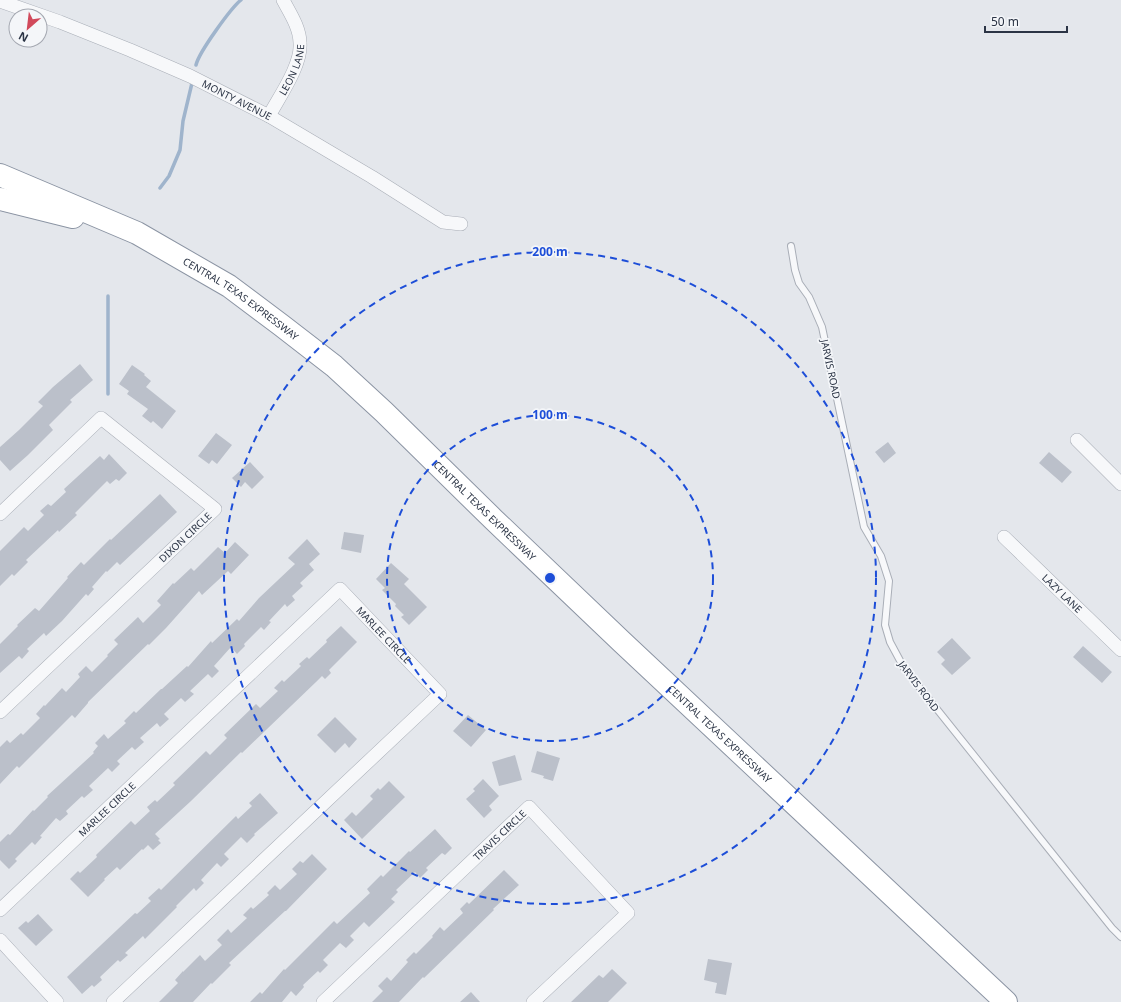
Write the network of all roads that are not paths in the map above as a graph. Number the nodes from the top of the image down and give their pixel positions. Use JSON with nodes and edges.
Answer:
{"nodes":[{"id":1,"x":283,"y":0,"type":"edge"},
{"id":2,"x":0,"y":1,"type":"edge"},
{"id":3,"x":269,"y":116,"type":"junction"},
{"id":4,"x":0,"y":175,"type":"edge"},
{"id":5,"x":0,"y":199,"type":"edge"},
{"id":6,"x":461,"y":224,"type":"dead end"},
{"id":7,"x":137,"y":233,"type":"junction"},
{"id":8,"x":791,"y":246,"type":"dead end"},
{"id":9,"x":1077,"y":440,"type":"dead end"},
{"id":10,"x":1121,"y":484,"type":"edge"},
{"id":11,"x":0,"y":514,"type":"edge"},
{"id":12,"x":1004,"y":537,"type":"dead end"},
{"id":13,"x":1121,"y":650,"type":"edge"},
{"id":14,"x":0,"y":712,"type":"edge"},
{"id":15,"x":0,"y":910,"type":"edge"},
{"id":16,"x":1121,"y":937,"type":"edge"},
{"id":17,"x":0,"y":940,"type":"edge"},
{"id":18,"x":57,"y":1002,"type":"edge"},
{"id":19,"x":113,"y":1002,"type":"edge"},
{"id":20,"x":323,"y":1002,"type":"edge"},
{"id":21,"x":533,"y":1002,"type":"edge"},
{"id":22,"x":1006,"y":1002,"type":"edge"}],
"edges":[{"from":1,"to":3,"type":"street","name":"LEON LANE"},
{"from":2,"to":3,"type":"street","name":"MONTY AVENUE"},
{"from":3,"to":6,"type":"street","name":"MONTY AVENUE"},
{"from":4,"to":7,"type":"highway","name":"CENTRAL TEXAS EXPRESSWAY"},
{"from":5,"to":7,"type":"highway"},
{"from":7,"to":22,"type":"highway","name":"CENTRAL TEXAS EXPRESSWAY"},
{"from":8,"to":16,"type":"lane","name":"JARVIS ROAD"},
{"from":9,"to":10,"type":"street"},
{"from":11,"to":14,"type":"street","name":"DIXON CIRCLE"},
{"from":12,"to":13,"type":"street","name":"LAZY LANE"},
{"from":15,"to":19,"type":"street","name":"MARLEE CIRCLE"},
{"from":17,"to":18,"type":"street"},
{"from":20,"to":21,"type":"street","name":"TRAVIS CIRCLE"}]}
